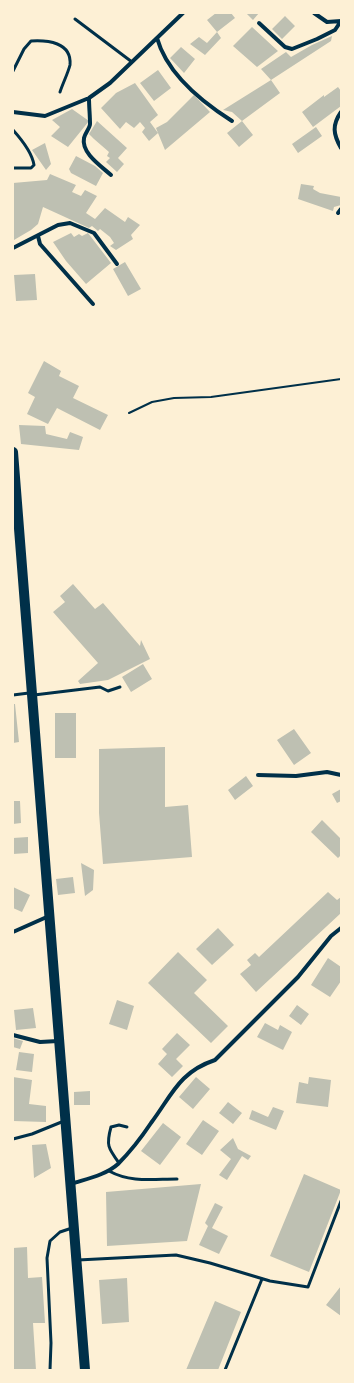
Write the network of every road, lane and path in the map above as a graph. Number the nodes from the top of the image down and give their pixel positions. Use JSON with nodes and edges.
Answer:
{"nodes":[{"id":1,"x":183,"y":13,"type":"edge"},
{"id":2,"x":314,"y":13,"type":"edge"},
{"id":3,"x":75,"y":19,"type":"dead end"},
{"id":4,"x":341,"y":21,"type":"edge"},
{"id":5,"x":260,"y":23,"type":"dead end"},
{"id":6,"x":157,"y":38,"type":"junction"},
{"id":7,"x":132,"y":62,"type":"junction"},
{"id":8,"x":13,"y":71,"type":"edge"},
{"id":9,"x":60,"y":92,"type":"dead end"},
{"id":10,"x":89,"y":98,"type":"junction"},
{"id":11,"x":13,"y":112,"type":"edge"},
{"id":12,"x":341,"y":112,"type":"edge"},
{"id":13,"x":232,"y":121,"type":"dead end"},
{"id":14,"x":13,"y":130,"type":"edge"},
{"id":15,"x":341,"y":148,"type":"edge"},
{"id":16,"x":13,"y":168,"type":"edge"},
{"id":17,"x":110,"y":174,"type":"dead end"},
{"id":18,"x":341,"y":208,"type":"edge"},
{"id":19,"x":338,"y":213,"type":"dead end"},
{"id":20,"x":38,"y":236,"type":"junction"},
{"id":21,"x":13,"y":248,"type":"edge"},
{"id":22,"x":117,"y":264,"type":"dead end"},
{"id":23,"x":93,"y":304,"type":"dead end"},
{"id":24,"x":341,"y":379,"type":"edge"},
{"id":25,"x":129,"y":413,"type":"dead end"},
{"id":26,"x":13,"y":452,"type":"edge"},
{"id":27,"x":14,"y":489,"type":"edge"},
{"id":28,"x":120,"y":687,"type":"dead end"},
{"id":29,"x":32,"y":694,"type":"junction"},
{"id":30,"x":13,"y":695,"type":"edge"},
{"id":31,"x":341,"y":775,"type":"edge"},
{"id":32,"x":258,"y":776,"type":"dead end"},
{"id":33,"x":49,"y":916,"type":"junction"},
{"id":34,"x":341,"y":928,"type":"edge"},
{"id":35,"x":13,"y":932,"type":"edge"},
{"id":36,"x":13,"y":1035,"type":"edge"},
{"id":37,"x":59,"y":1041,"type":"junction"},
{"id":38,"x":65,"y":1120,"type":"junction"},
{"id":39,"x":128,"y":1127,"type":"dead end"},
{"id":40,"x":13,"y":1139,"type":"edge"},
{"id":41,"x":119,"y":1163,"type":"junction"},
{"id":42,"x":109,"y":1171,"type":"junction"},
{"id":43,"x":177,"y":1179,"type":"dead end"},
{"id":44,"x":70,"y":1184,"type":"junction"},
{"id":45,"x":341,"y":1201,"type":"edge"},
{"id":46,"x":74,"y":1228,"type":"junction"},
{"id":47,"x":76,"y":1260,"type":"junction"},
{"id":48,"x":262,"y":1279,"type":"junction"},
{"id":49,"x":50,"y":1370,"type":"edge"},
{"id":50,"x":85,"y":1370,"type":"edge"},
{"id":51,"x":226,"y":1370,"type":"edge"}],
"edges":[{"from":1,"to":6,"type":"street"},
{"from":2,"to":4,"type":"street"},
{"from":3,"to":7,"type":"lane"},
{"from":4,"to":5,"type":"street"},
{"from":6,"to":7,"type":"street"},
{"from":6,"to":13,"type":"street"},
{"from":7,"to":10,"type":"street"},
{"from":8,"to":9,"type":"lane"},
{"from":10,"to":11,"type":"street"},
{"from":10,"to":17,"type":"street"},
{"from":12,"to":15,"type":"street"},
{"from":14,"to":16,"type":"lane"},
{"from":18,"to":19,"type":"street"},
{"from":20,"to":21,"type":"street"},
{"from":20,"to":22,"type":"street"},
{"from":20,"to":23,"type":"street"},
{"from":24,"to":25,"type":"path"},
{"from":26,"to":27,"type":"main road"},
{"from":27,"to":29,"type":"main road"},
{"from":28,"to":29,"type":"lane"},
{"from":29,"to":30,"type":"lane"},
{"from":29,"to":33,"type":"main road"},
{"from":31,"to":32,"type":"street"},
{"from":33,"to":35,"type":"street"},
{"from":33,"to":37,"type":"main road"},
{"from":34,"to":41,"type":"street"},
{"from":36,"to":37,"type":"street"},
{"from":37,"to":38,"type":"main road"},
{"from":38,"to":40,"type":"lane"},
{"from":38,"to":44,"type":"main road"},
{"from":39,"to":41,"type":"lane"},
{"from":41,"to":42,"type":"street"},
{"from":42,"to":43,"type":"lane"},
{"from":42,"to":44,"type":"street"},
{"from":44,"to":46,"type":"main road"},
{"from":45,"to":48,"type":"lane"},
{"from":46,"to":47,"type":"main road"},
{"from":46,"to":49,"type":"lane"},
{"from":47,"to":48,"type":"lane"},
{"from":47,"to":50,"type":"main road"},
{"from":48,"to":51,"type":"lane"}]}
